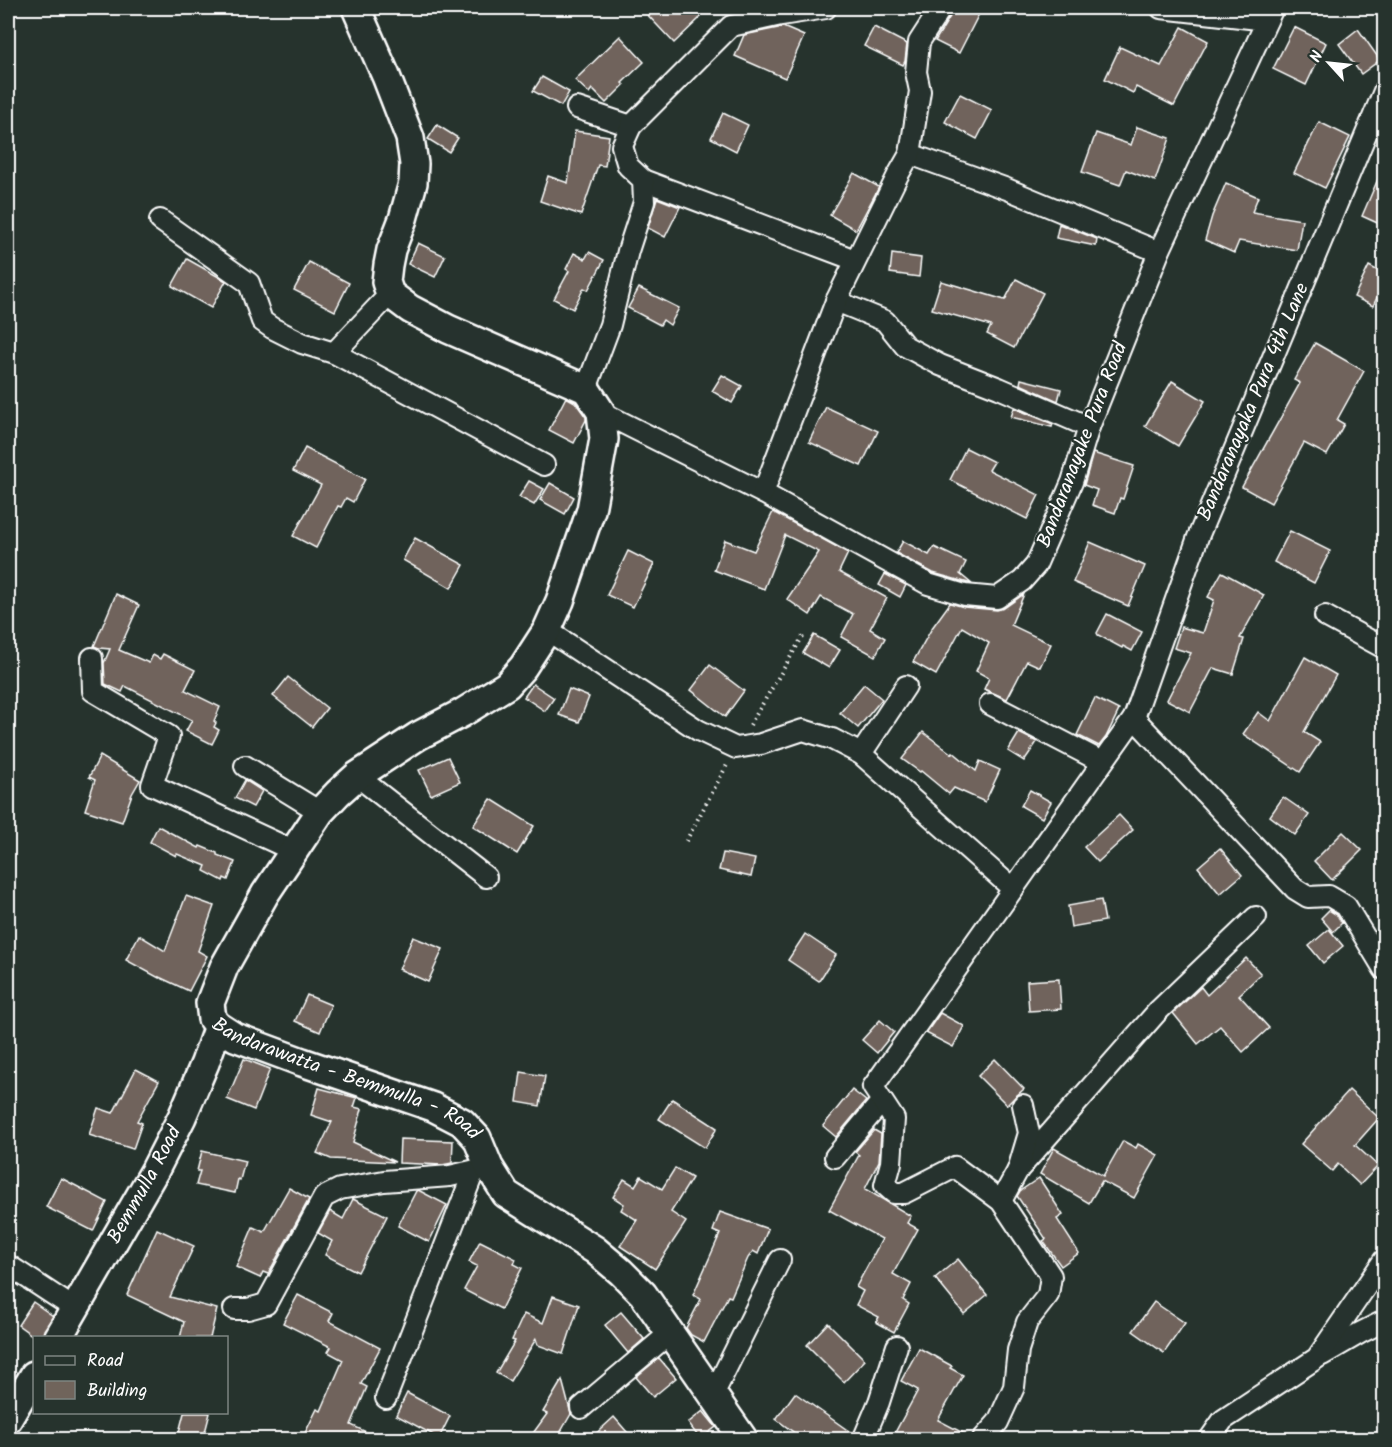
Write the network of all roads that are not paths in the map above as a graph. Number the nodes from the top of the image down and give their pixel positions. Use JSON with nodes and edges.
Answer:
{"nodes":[{"id":1,"x":356,"y":8,"type":"edge"},
{"id":2,"x":826,"y":8,"type":"edge"},
{"id":3,"x":941,"y":8,"type":"edge"},
{"id":4,"x":1161,"y":8,"type":"edge"},
{"id":5,"x":1270,"y":14,"type":"edge"},
{"id":6,"x":1384,"y":91,"type":"edge"},
{"id":7,"x":577,"y":108,"type":"dead end"},
{"id":8,"x":631,"y":126,"type":"junction"},
{"id":9,"x":910,"y":154,"type":"junction"},
{"id":10,"x":643,"y":180,"type":"junction"},
{"id":11,"x":160,"y":220,"type":"dead end"},
{"id":12,"x":1159,"y":252,"type":"junction"},
{"id":13,"x":855,"y":260,"type":"junction"},
{"id":14,"x":390,"y":294,"type":"junction"},
{"id":15,"x":836,"y":301,"type":"junction"},
{"id":16,"x":334,"y":353,"type":"junction"},
{"id":17,"x":586,"y":389,"type":"junction"},
{"id":18,"x":601,"y":412,"type":"junction"},
{"id":19,"x":1089,"y":427,"type":"junction"},
{"id":20,"x":544,"y":465,"type":"dead end"},
{"id":21,"x":763,"y":493,"type":"junction"},
{"id":22,"x":1325,"y":616,"type":"dead end"},
{"id":23,"x":547,"y":630,"type":"junction"},
{"id":24,"x":1384,"y":648,"type":"edge"},
{"id":25,"x":92,"y":658,"type":"dead end"},
{"id":26,"x":906,"y":686,"type":"dead end"},
{"id":27,"x":990,"y":704,"type":"dead end"},
{"id":28,"x":1134,"y":718,"type":"junction"},
{"id":29,"x":861,"y":754,"type":"junction"},
{"id":30,"x":1102,"y":762,"type":"junction"},
{"id":31,"x":245,"y":766,"type":"dead end"},
{"id":32,"x":357,"y":776,"type":"junction"},
{"id":33,"x":320,"y":812,"type":"junction"},
{"id":34,"x":294,"y":851,"type":"junction"},
{"id":35,"x":486,"y":877,"type":"dead end"},
{"id":36,"x":1013,"y":889,"type":"junction"},
{"id":37,"x":1256,"y":917,"type":"dead end"},
{"id":38,"x":1384,"y":969,"type":"edge"},
{"id":39,"x":218,"y":1026,"type":"junction"},
{"id":40,"x":882,"y":1101,"type":"junction"},
{"id":41,"x":1023,"y":1105,"type":"dead end"},
{"id":42,"x":835,"y":1157,"type":"dead end"},
{"id":43,"x":482,"y":1169,"type":"junction"},
{"id":44,"x":1018,"y":1170,"type":"junction"},
{"id":45,"x":1001,"y":1201,"type":"junction"},
{"id":46,"x":780,"y":1260,"type":"dead end"},
{"id":47,"x":1384,"y":1260,"type":"edge"},
{"id":48,"x":8,"y":1265,"type":"edge"},
{"id":49,"x":75,"y":1309,"type":"junction"},
{"id":50,"x":234,"y":1309,"type":"dead end"},
{"id":51,"x":1384,"y":1321,"type":"edge"},
{"id":52,"x":670,"y":1333,"type":"junction"},
{"id":53,"x":59,"y":1336,"type":"edge"},
{"id":54,"x":897,"y":1346,"type":"dead end"},
{"id":55,"x":1317,"y":1358,"type":"junction"},
{"id":56,"x":33,"y":1377,"type":"edge"},
{"id":57,"x":713,"y":1395,"type":"junction"},
{"id":58,"x":386,"y":1398,"type":"dead end"},
{"id":59,"x":581,"y":1408,"type":"dead end"},
{"id":60,"x":8,"y":1419,"type":"edge"},
{"id":61,"x":744,"y":1440,"type":"edge"},
{"id":62,"x":863,"y":1440,"type":"edge"},
{"id":63,"x":982,"y":1440,"type":"edge"},
{"id":64,"x":1209,"y":1440,"type":"edge"}],
"edges":[{"from":1,"to":14,"type":"street"},
{"from":2,"to":8,"type":"street"},
{"from":3,"to":9,"type":"street"},
{"from":4,"to":5,"type":"street"},
{"from":5,"to":12,"type":"street","name":"Bandaranayake Pura Road"},
{"from":6,"to":28,"type":"street","name":"Bandaranayaka Pura 4th Lane"},
{"from":7,"to":8,"type":"street"},
{"from":8,"to":10,"type":"street"},
{"from":9,"to":12,"type":"street"},
{"from":9,"to":13,"type":"street"},
{"from":10,"to":13,"type":"street"},
{"from":10,"to":17,"type":"street"},
{"from":11,"to":16,"type":"street"},
{"from":12,"to":19,"type":"street","name":"Bandaranayake Pura Road"},
{"from":13,"to":15,"type":"street"},
{"from":14,"to":16,"type":"street"},
{"from":14,"to":17,"type":"street"},
{"from":15,"to":19,"type":"street"},
{"from":15,"to":21,"type":"street"},
{"from":16,"to":20,"type":"street"},
{"from":17,"to":18,"type":"street","name":"Bandarawatta - Bemmulla - Road"},
{"from":18,"to":21,"type":"street","name":"Bandaranayake Pura Road"},
{"from":18,"to":23,"type":"street","name":"Bandarawatta - Bemmulla - Road"},
{"from":19,"to":21,"type":"street","name":"Bandaranayake Pura Road"},
{"from":22,"to":24,"type":"street"},
{"from":23,"to":29,"type":"street"},
{"from":23,"to":32,"type":"street","name":"Bandarawatta - Bemmulla - Road"},
{"from":25,"to":34,"type":"street"},
{"from":26,"to":29,"type":"street"},
{"from":27,"to":30,"type":"street"},
{"from":28,"to":30,"type":"street","name":"Bandaranayaka Pura 4th Lane"},
{"from":28,"to":38,"type":"street"},
{"from":29,"to":36,"type":"street"},
{"from":30,"to":36,"type":"street","name":"Bandaranayaka Pura 4th Lane"},
{"from":31,"to":33,"type":"street"},
{"from":32,"to":33,"type":"street","name":"Bandarawatta - Bemmulla - Road"},
{"from":32,"to":35,"type":"street"},
{"from":33,"to":34,"type":"street","name":"Bandarawatta - Bemmulla - Road"},
{"from":34,"to":39,"type":"street","name":"Bandarawatta - Bemmulla - Road"},
{"from":36,"to":40,"type":"street","name":"Bandaranayaka Pura 4th Lane"},
{"from":37,"to":44,"type":"street"},
{"from":39,"to":43,"type":"street","name":"Bandarawatta - Bemmulla - Road"},
{"from":39,"to":49,"type":"street","name":"Bemmulla Road"},
{"from":40,"to":42,"type":"street"},
{"from":40,"to":45,"type":"street"},
{"from":41,"to":44,"type":"street"},
{"from":43,"to":50,"type":"street"},
{"from":43,"to":52,"type":"street","name":"Bandarawatta - Bemmulla - Road"},
{"from":43,"to":58,"type":"street"},
{"from":44,"to":45,"type":"street"},
{"from":45,"to":63,"type":"street"},
{"from":46,"to":57,"type":"street"},
{"from":47,"to":55,"type":"street"},
{"from":48,"to":49,"type":"street"},
{"from":49,"to":53,"type":"street","name":"Bemmulla Road"},
{"from":51,"to":55,"type":"street"},
{"from":52,"to":57,"type":"street","name":"Bandarawatta - Bemmulla - Road"},
{"from":52,"to":59,"type":"street"},
{"from":54,"to":62,"type":"street"},
{"from":55,"to":64,"type":"street"},
{"from":56,"to":60,"type":"street"},
{"from":57,"to":61,"type":"street","name":"Bandarawatta - Bemmulla - Road"}]}
